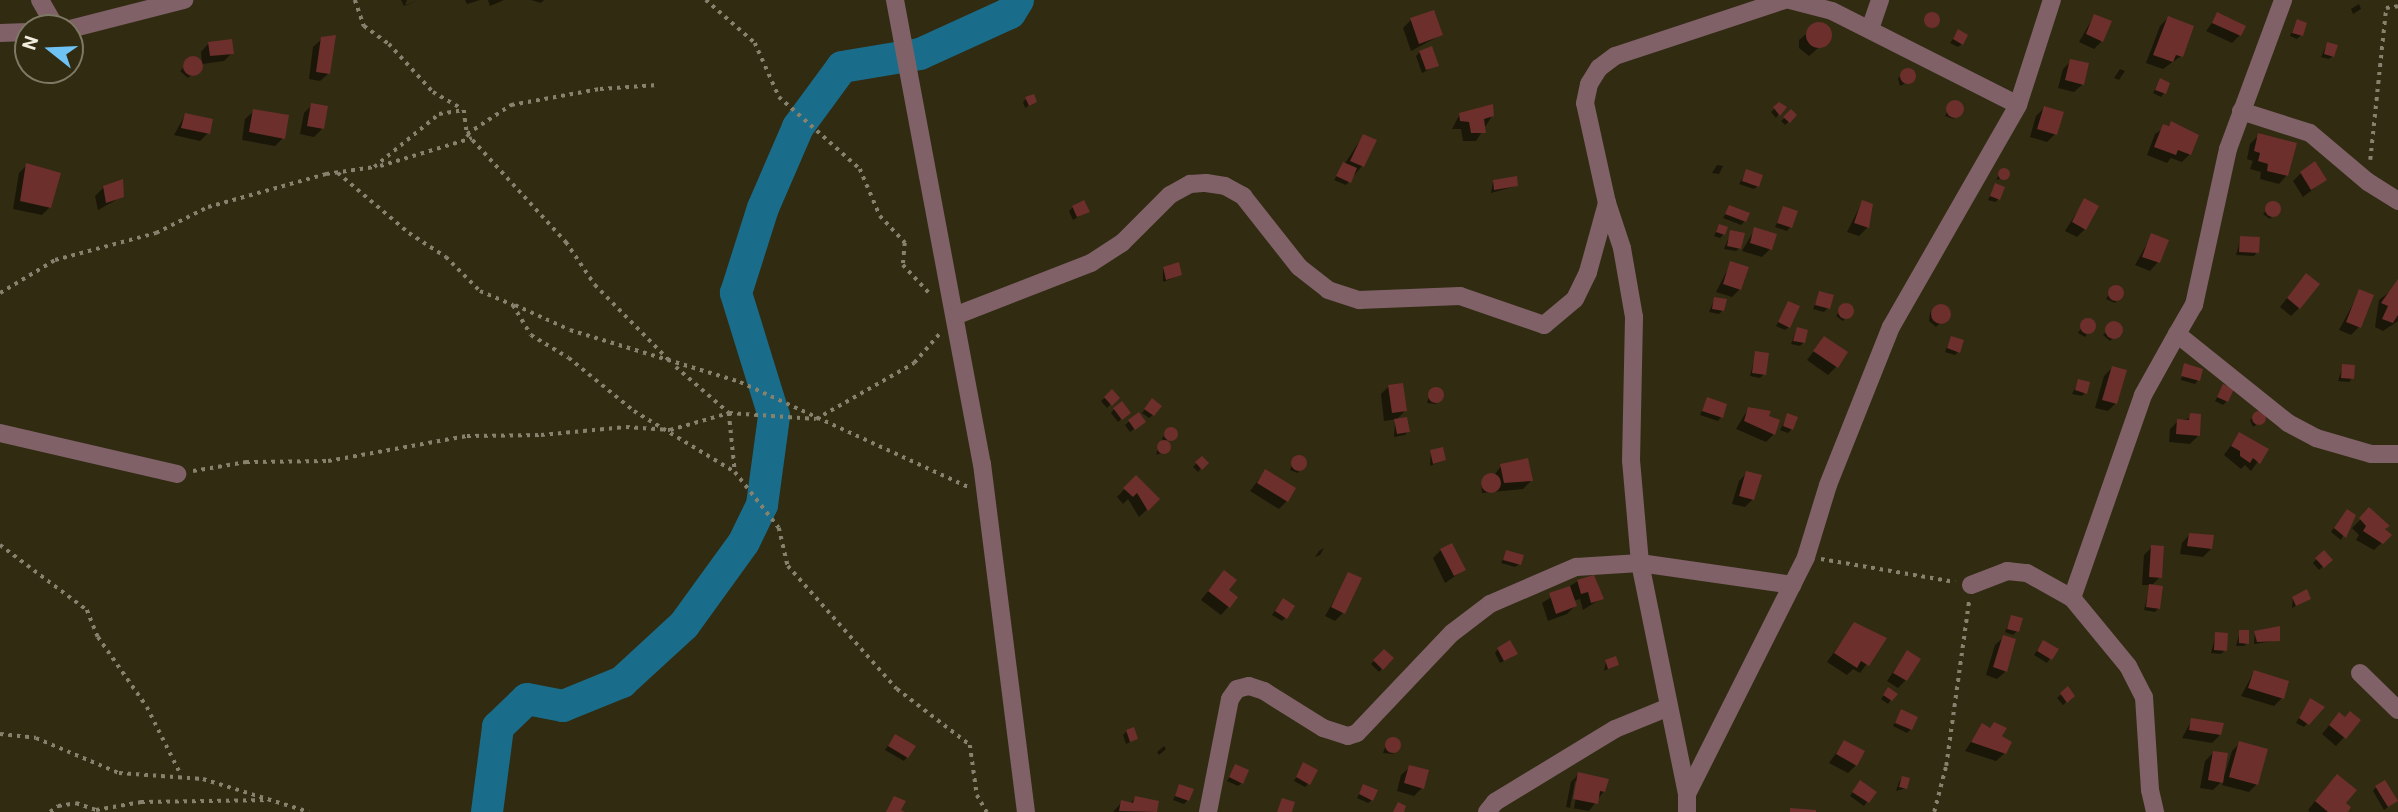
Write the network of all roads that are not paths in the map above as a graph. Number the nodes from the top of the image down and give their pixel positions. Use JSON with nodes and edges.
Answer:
{"nodes":[{"id":1,"x":184,"y":0,"type":"edge"},
{"id":2,"x":895,"y":0,"type":"edge"},
{"id":3,"x":1787,"y":0,"type":"edge"},
{"id":4,"x":1880,"y":0,"type":"edge"},
{"id":5,"x":2052,"y":0,"type":"edge"},
{"id":6,"x":2283,"y":0,"type":"edge"},
{"id":7,"x":84,"y":26,"type":"edge"},
{"id":8,"x":1870,"y":29,"type":"junction"},
{"id":9,"x":2018,"y":105,"type":"junction"},
{"id":10,"x":2241,"y":111,"type":"junction"},
{"id":11,"x":2398,"y":201,"type":"edge"},
{"id":12,"x":1606,"y":202,"type":"junction"},
{"id":13,"x":957,"y":315,"type":"junction"},
{"id":14,"x":2177,"y":334,"type":"junction"},
{"id":15,"x":0,"y":433,"type":"edge"},
{"id":16,"x":2398,"y":454,"type":"edge"},
{"id":17,"x":177,"y":474,"type":"road end"},
{"id":18,"x":1640,"y":563,"type":"junction"},
{"id":19,"x":1792,"y":585,"type":"junction"},
{"id":20,"x":1971,"y":585,"type":"road end"},
{"id":21,"x":2072,"y":598,"type":"junction"},
{"id":22,"x":2360,"y":673,"type":"dead end"},
{"id":23,"x":1669,"y":707,"type":"junction"},
{"id":24,"x":2398,"y":710,"type":"edge"},
{"id":25,"x":1687,"y":803,"type":"edge"},
{"id":26,"x":1026,"y":812,"type":"edge"},
{"id":27,"x":1208,"y":812,"type":"edge"},
{"id":28,"x":1487,"y":812,"type":"edge"},
{"id":29,"x":2155,"y":812,"type":"edge"}],
"edges":[{"from":1,"to":7,"type":"street"},
{"from":2,"to":13,"type":"street"},
{"from":3,"to":8,"type":"street"},
{"from":3,"to":12,"type":"street"},
{"from":4,"to":8,"type":"street"},
{"from":5,"to":9,"type":"street"},
{"from":6,"to":10,"type":"street"},
{"from":8,"to":9,"type":"street"},
{"from":9,"to":19,"type":"street"},
{"from":10,"to":11,"type":"street"},
{"from":10,"to":14,"type":"street"},
{"from":12,"to":13,"type":"street"},
{"from":12,"to":18,"type":"street"},
{"from":13,"to":26,"type":"street"},
{"from":14,"to":16,"type":"street"},
{"from":14,"to":21,"type":"street"},
{"from":15,"to":17,"type":"street"},
{"from":18,"to":19,"type":"street"},
{"from":18,"to":23,"type":"street"},
{"from":18,"to":27,"type":"street"},
{"from":19,"to":25,"type":"street"},
{"from":20,"to":21,"type":"street"},
{"from":21,"to":29,"type":"street"},
{"from":22,"to":24,"type":"street"},
{"from":23,"to":25,"type":"street"},
{"from":23,"to":28,"type":"street"}]}
